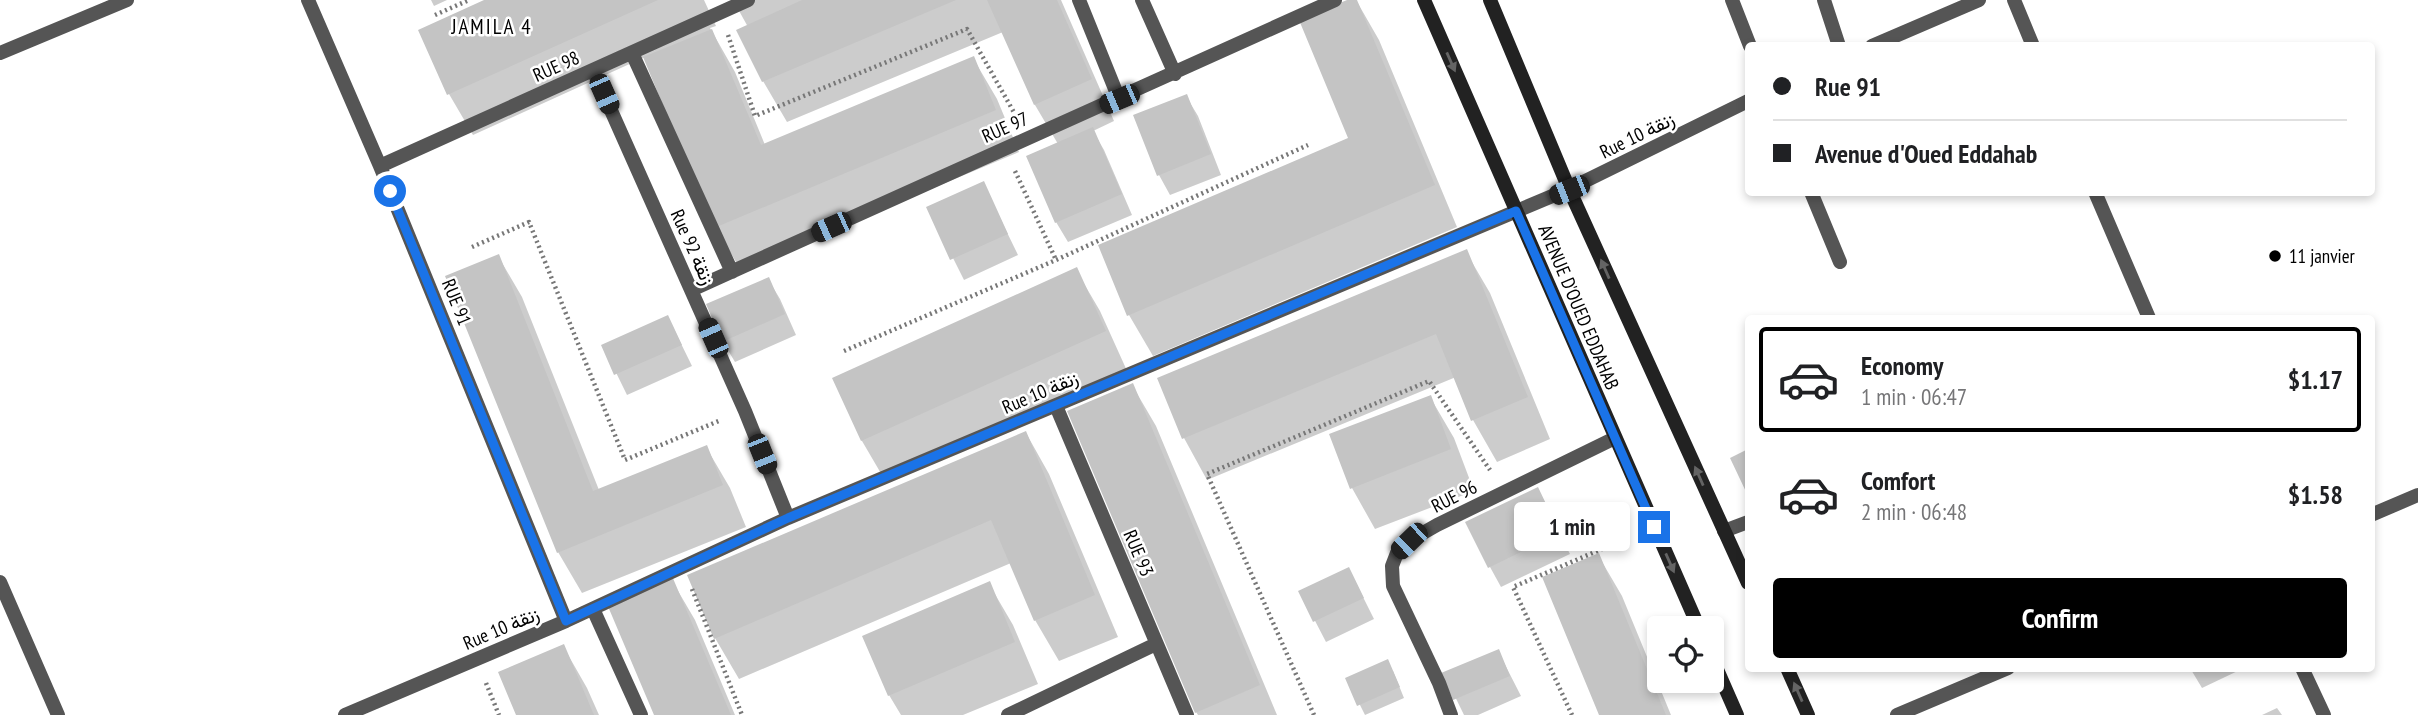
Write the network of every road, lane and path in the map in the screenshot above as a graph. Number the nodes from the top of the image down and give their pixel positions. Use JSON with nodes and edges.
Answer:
{"nodes":[{"id":1,"x":127,"y":0,"type":"edge"},
{"id":2,"x":308,"y":0,"type":"edge"},
{"id":3,"x":469,"y":0,"type":"edge"},
{"id":4,"x":747,"y":0,"type":"edge"},
{"id":5,"x":1079,"y":0,"type":"edge"},
{"id":6,"x":1142,"y":0,"type":"edge"},
{"id":7,"x":1335,"y":0,"type":"edge"},
{"id":8,"x":1424,"y":0,"type":"edge"},
{"id":9,"x":1490,"y":0,"type":"edge"},
{"id":10,"x":1732,"y":0,"type":"edge"},
{"id":11,"x":1824,"y":0,"type":"edge"},
{"id":12,"x":1979,"y":0,"type":"edge"},
{"id":13,"x":2014,"y":0,"type":"edge"},
{"id":14,"x":720,"y":11,"type":"junction"},
{"id":15,"x":435,"y":15,"type":"dead end"},
{"id":16,"x":1748,"y":42,"type":"edge"},
{"id":17,"x":1838,"y":42,"type":"edge"},
{"id":18,"x":1881,"y":42,"type":"edge"},
{"id":19,"x":2031,"y":42,"type":"edge"},
{"id":20,"x":0,"y":53,"type":"edge"},
{"id":21,"x":632,"y":53,"type":"junction"},
{"id":22,"x":593,"y":70,"type":"junction"},
{"id":23,"x":1175,"y":74,"type":"junction"},
{"id":24,"x":1119,"y":99,"type":"junction"},
{"id":25,"x":1745,"y":102,"type":"edge"},
{"id":26,"x":1028,"y":138,"type":"junction"},
{"id":27,"x":1308,"y":145,"type":"dead end"},
{"id":28,"x":1004,"y":148,"type":"junction"},
{"id":29,"x":380,"y":166,"type":"junction"},
{"id":30,"x":1569,"y":190,"type":"junction"},
{"id":31,"x":1813,"y":196,"type":"edge"},
{"id":32,"x":2097,"y":196,"type":"edge"},
{"id":33,"x":1516,"y":211,"type":"junction"},
{"id":34,"x":472,"y":247,"type":"dead end"},
{"id":35,"x":1056,"y":260,"type":"junction"},
{"id":36,"x":1840,"y":262,"type":"dead end"},
{"id":37,"x":732,"y":272,"type":"junction"},
{"id":38,"x":691,"y":290,"type":"junction"},
{"id":39,"x":2148,"y":315,"type":"edge"},
{"id":40,"x":844,"y":351,"type":"dead end"},
{"id":41,"x":1056,"y":406,"type":"junction"},
{"id":42,"x":745,"y":411,"type":"junction"},
{"id":43,"x":1615,"y":438,"type":"junction"},
{"id":44,"x":1505,"y":491,"type":"junction"},
{"id":45,"x":2418,"y":495,"type":"edge"},
{"id":46,"x":2375,"y":513,"type":"edge"},
{"id":47,"x":788,"y":518,"type":"junction"},
{"id":48,"x":1745,"y":524,"type":"edge"},
{"id":49,"x":1654,"y":527,"type":"junction"},
{"id":50,"x":1724,"y":531,"type":"junction"},
{"id":51,"x":683,"y":566,"type":"junction"},
{"id":52,"x":1745,"y":576,"type":"edge"},
{"id":53,"x":0,"y":582,"type":"edge"},
{"id":54,"x":593,"y":609,"type":"junction"},
{"id":55,"x":1694,"y":616,"type":"edge"},
{"id":56,"x":566,"y":621,"type":"junction"},
{"id":57,"x":1156,"y":644,"type":"junction"},
{"id":58,"x":476,"y":660,"type":"junction"},
{"id":59,"x":1789,"y":672,"type":"edge"},
{"id":60,"x":1998,"y":672,"type":"edge"},
{"id":61,"x":2304,"y":672,"type":"edge"},
{"id":62,"x":1724,"y":685,"type":"edge"},
{"id":63,"x":368,"y":710,"type":"edge"},
{"id":64,"x":58,"y":715,"type":"edge"},
{"id":65,"x":345,"y":715,"type":"edge"},
{"id":66,"x":499,"y":715,"type":"edge"},
{"id":67,"x":641,"y":715,"type":"edge"},
{"id":68,"x":742,"y":715,"type":"edge"},
{"id":69,"x":1008,"y":715,"type":"edge"},
{"id":70,"x":1187,"y":715,"type":"edge"},
{"id":71,"x":1314,"y":715,"type":"edge"},
{"id":72,"x":1451,"y":715,"type":"edge"},
{"id":73,"x":1572,"y":715,"type":"edge"},
{"id":74,"x":1737,"y":715,"type":"edge"},
{"id":75,"x":1808,"y":715,"type":"edge"},
{"id":76,"x":1896,"y":715,"type":"edge"},
{"id":77,"x":2324,"y":715,"type":"edge"}],
"edges":[{"from":1,"to":20,"type":"street"},
{"from":2,"to":29,"type":"street","name":"RUE 91"},
{"from":3,"to":15,"type":"path"},
{"from":4,"to":14,"type":"street","name":"RUE 98"},
{"from":5,"to":24,"type":"street"},
{"from":6,"to":23,"type":"street"},
{"from":7,"to":23,"type":"street","name":"RUE 97"},
{"from":8,"to":33,"type":"street","name":"AVENUE D'OUED EDDAHAB","one_way":true},
{"from":9,"to":30,"type":"street","name":"AVENUE D'OUED EDDAHAB"},
{"from":10,"to":16,"type":"street"},
{"from":11,"to":17,"type":"street"},
{"from":12,"to":18,"type":"street"},
{"from":13,"to":19,"type":"street"},
{"from":14,"to":21,"type":"street","name":"RUE 98"},
{"from":14,"to":26,"type":"path"},
{"from":21,"to":22,"type":"street","name":"RUE 98"},
{"from":21,"to":37,"type":"street","name":"Rue 92 زنقة"},
{"from":22,"to":29,"type":"street","name":"RUE 98"},
{"from":22,"to":38,"type":"street","name":"Rue 92 زنقة"},
{"from":23,"to":24,"type":"street","name":"RUE 97"},
{"from":24,"to":26,"type":"street","name":"RUE 97"},
{"from":25,"to":30,"type":"street","name":"Rue 10 زنقة"},
{"from":26,"to":28,"type":"street","name":"RUE 97"},
{"from":27,"to":35,"type":"path"},
{"from":28,"to":35,"type":"path"},
{"from":28,"to":37,"type":"street","name":"RUE 97"},
{"from":29,"to":56,"type":"street","name":"RUE 91"},
{"from":30,"to":33,"type":"street","name":"Rue 10 زنقة"},
{"from":50,"to":30,"type":"street","name":"AVENUE D'OUED EDDAHAB","one_way":true},
{"from":31,"to":36,"type":"street"},
{"from":32,"to":39,"type":"street"},
{"from":33,"to":41,"type":"street","name":"Rue 10 زنقة"},
{"from":33,"to":43,"type":"street","name":"AVENUE D'OUED EDDAHAB"},
{"from":34,"to":42,"type":"path"},
{"from":35,"to":40,"type":"path"},
{"from":37,"to":38,"type":"street","name":"RUE 97"},
{"from":38,"to":42,"type":"street","name":"Rue 92 زنقة"},
{"from":41,"to":47,"type":"street","name":"Rue 10 زنقة"},
{"from":41,"to":57,"type":"street","name":"RUE 93"},
{"from":42,"to":47,"type":"street","name":"Rue 92 زنقة"},
{"from":43,"to":44,"type":"street","name":"RUE 96"},
{"from":43,"to":49,"type":"street","name":"AVENUE D'OUED EDDAHAB"},
{"from":44,"to":71,"type":"path"},
{"from":44,"to":72,"type":"street","name":"RUE 96"},
{"from":45,"to":46,"type":"street"},
{"from":47,"to":51,"type":"street","name":"Rue 10 زنقة"},
{"from":48,"to":50,"type":"street"},
{"from":49,"to":55,"type":"street","name":"AVENUE D'OUED EDDAHAB","one_way":true},
{"from":49,"to":73,"type":"path"},
{"from":50,"to":52,"type":"street","name":"AVENUE D'OUED EDDAHAB"},
{"from":51,"to":54,"type":"street","name":"Rue 10 زنقة"},
{"from":51,"to":68,"type":"path"},
{"from":53,"to":64,"type":"street"},
{"from":54,"to":56,"type":"street","name":"Rue 10 زنقة"},
{"from":54,"to":67,"type":"street"},
{"from":56,"to":58,"type":"street","name":"Rue 10 زنقة"},
{"from":57,"to":69,"type":"street"},
{"from":57,"to":70,"type":"street","name":"RUE 93"},
{"from":58,"to":63,"type":"street","name":"Rue 10 زنقة"},
{"from":58,"to":66,"type":"path"},
{"from":75,"to":59,"type":"street","one_way":true},
{"from":60,"to":76,"type":"street"},
{"from":61,"to":77,"type":"street"},
{"from":62,"to":74,"type":"street"},
{"from":63,"to":65,"type":"street","name":"Rue 10 زنقة"}]}
